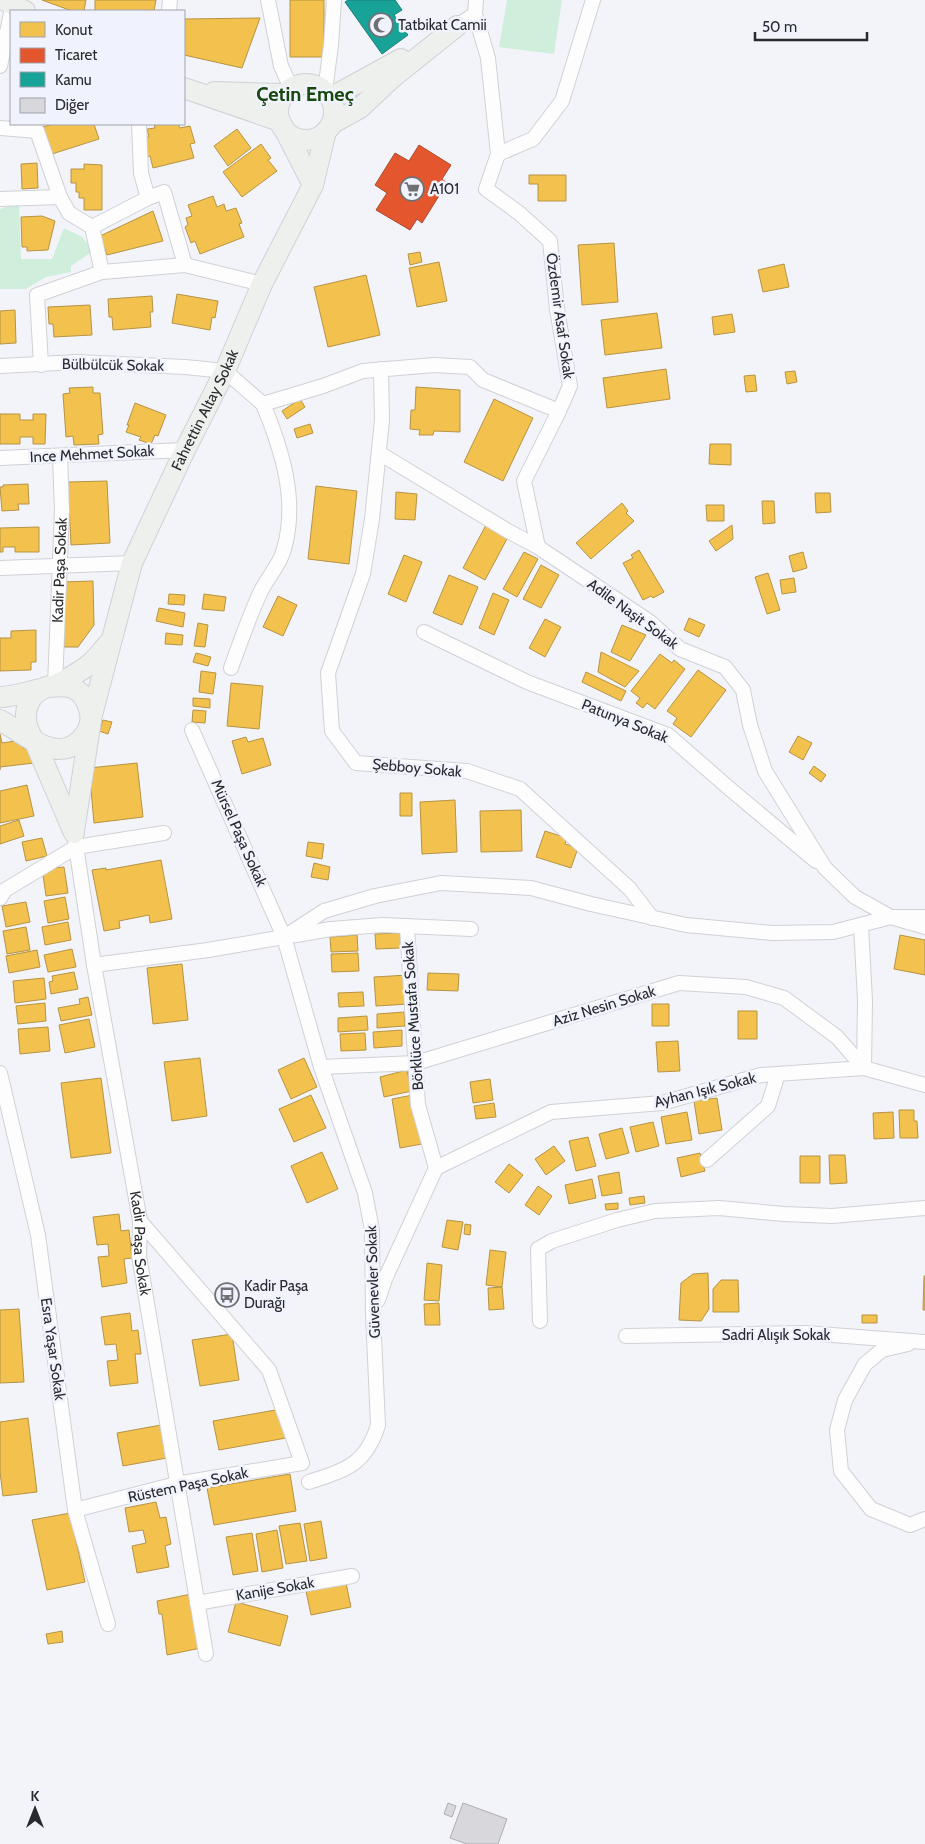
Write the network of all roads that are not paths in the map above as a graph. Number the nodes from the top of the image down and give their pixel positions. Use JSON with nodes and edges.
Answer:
{"nodes":[{"id":1,"x":268,"y":0,"type":"edge"},
{"id":2,"x":334,"y":0,"type":"edge"},
{"id":3,"x":593,"y":0,"type":"edge"},
{"id":4,"x":475,"y":7,"type":"edge"},
{"id":5,"x":10,"y":21,"type":"edge"},
{"id":6,"x":457,"y":26,"type":"junction"},
{"id":7,"x":0,"y":66,"type":"edge"},
{"id":8,"x":188,"y":89,"type":"edge"},
{"id":9,"x":288,"y":91,"type":"junction"},
{"id":10,"x":328,"y":94,"type":"junction"},
{"id":11,"x":280,"y":121,"type":"junction"},
{"id":12,"x":139,"y":125,"type":"edge"},
{"id":13,"x":329,"y":127,"type":"junction"},
{"id":14,"x":0,"y":128,"type":"edge"},
{"id":15,"x":498,"y":154,"type":"junction"},
{"id":16,"x":313,"y":184,"type":"junction"},
{"id":17,"x":60,"y":197,"type":"junction"},
{"id":18,"x":148,"y":198,"type":"junction"},
{"id":19,"x":0,"y":199,"type":"edge"},
{"id":20,"x":92,"y":227,"type":"junction"},
{"id":21,"x":185,"y":265,"type":"junction"},
{"id":22,"x":102,"y":272,"type":"junction"},
{"id":23,"x":262,"y":284,"type":"junction"},
{"id":24,"x":41,"y":365,"type":"junction"},
{"id":25,"x":0,"y":366,"type":"edge"},
{"id":26,"x":380,"y":369,"type":"junction"},
{"id":27,"x":225,"y":370,"type":"junction"},
{"id":28,"x":263,"y":404,"type":"junction"},
{"id":29,"x":559,"y":411,"type":"junction"},
{"id":30,"x":185,"y":450,"type":"junction"},
{"id":31,"x":379,"y":453,"type":"junction"},
{"id":32,"x":60,"y":456,"type":"junction"},
{"id":33,"x":0,"y":458,"type":"edge"},
{"id":34,"x":538,"y":548,"type":"junction"},
{"id":35,"x":132,"y":563,"type":"junction"},
{"id":36,"x":59,"y":566,"type":"junction"},
{"id":37,"x":0,"y":568,"type":"edge"},
{"id":38,"x":424,"y":632,"type":"dead end"},
{"id":39,"x":111,"y":640,"type":"junction"},
{"id":40,"x":231,"y":668,"type":"dead end"},
{"id":41,"x":56,"y":685,"type":"junction"},
{"id":42,"x":0,"y":697,"type":"edge"},
{"id":43,"x":0,"y":720,"type":"edge"},
{"id":44,"x":91,"y":720,"type":"junction"},
{"id":45,"x":192,"y":730,"type":"dead end"},
{"id":46,"x":34,"y":740,"type":"junction"},
{"id":47,"x":164,"y":832,"type":"dead end"},
{"id":48,"x":75,"y":840,"type":"junction"},
{"id":49,"x":825,"y":868,"type":"junction"},
{"id":50,"x":0,"y":898,"type":"edge"},
{"id":51,"x":891,"y":917,"type":"junction"},
{"id":52,"x":925,"y":917,"type":"edge"},
{"id":53,"x":652,"y":918,"type":"junction"},
{"id":54,"x":861,"y":925,"type":"junction"},
{"id":55,"x":407,"y":926,"type":"junction"},
{"id":56,"x":925,"y":927,"type":"edge"},
{"id":57,"x":471,"y":929,"type":"dead end"},
{"id":58,"x":284,"y":937,"type":"junction"},
{"id":59,"x":94,"y":965,"type":"junction"},
{"id":60,"x":416,"y":1063,"type":"junction"},
{"id":61,"x":321,"y":1067,"type":"junction"},
{"id":62,"x":864,"y":1068,"type":"junction"},
{"id":63,"x":778,"y":1074,"type":"junction"},
{"id":64,"x":0,"y":1075,"type":"edge"},
{"id":65,"x":925,"y":1085,"type":"edge"},
{"id":66,"x":707,"y":1160,"type":"dead end"},
{"id":67,"x":436,"y":1168,"type":"junction"},
{"id":68,"x":925,"y":1208,"type":"edge"},
{"id":69,"x":140,"y":1221,"type":"junction"},
{"id":70,"x":373,"y":1314,"type":"junction"},
{"id":71,"x":540,"y":1321,"type":"dead end"},
{"id":72,"x":626,"y":1336,"type":"dead end"},
{"id":73,"x":923,"y":1341,"type":"edge"},
{"id":74,"x":309,"y":1482,"type":"dead end"},
{"id":75,"x":176,"y":1484,"type":"junction"},
{"id":76,"x":75,"y":1510,"type":"junction"},
{"id":77,"x":925,"y":1520,"type":"edge"},
{"id":78,"x":352,"y":1576,"type":"dead end"},
{"id":79,"x":197,"y":1603,"type":"junction"},
{"id":80,"x":108,"y":1624,"type":"dead end"},
{"id":81,"x":206,"y":1654,"type":"dead end"}],
"edges":[{"from":1,"to":9,"type":"street"},
{"from":2,"to":10,"type":"street"},
{"from":3,"to":15,"type":"street"},
{"from":4,"to":6,"type":"street"},
{"from":4,"to":15,"type":"street","name":"Özdemir Asaf Sokak"},
{"from":5,"to":7,"type":"street"},
{"from":6,"to":10,"type":"street"},
{"from":6,"to":13,"type":"street"},
{"from":8,"to":9,"type":"street"},
{"from":8,"to":11,"type":"street"},
{"from":9,"to":10,"type":"street"},
{"from":9,"to":11,"type":"street"},
{"from":10,"to":13,"type":"street"},
{"from":11,"to":13,"type":"street"},
{"from":11,"to":16,"type":"street"},
{"from":12,"to":18,"type":"street"},
{"from":13,"to":16,"type":"street","name":"Fahrettin Altay Sokak"},
{"from":14,"to":17,"type":"street"},
{"from":15,"to":29,"type":"street","name":"Özdemir Asaf Sokak"},
{"from":16,"to":23,"type":"street","name":"Fahrettin Altay Sokak"},
{"from":17,"to":19,"type":"street"},
{"from":17,"to":20,"type":"street"},
{"from":18,"to":20,"type":"street"},
{"from":18,"to":21,"type":"street"},
{"from":20,"to":22,"type":"street"},
{"from":21,"to":22,"type":"street"},
{"from":21,"to":23,"type":"street"},
{"from":22,"to":24,"type":"street"},
{"from":23,"to":27,"type":"street","name":"Fahrettin Altay Sokak"},
{"from":24,"to":25,"type":"street","name":"Bülbülcük Sokak"},
{"from":24,"to":27,"type":"street","name":"Bülbülcük Sokak"},
{"from":26,"to":28,"type":"street"},
{"from":26,"to":29,"type":"street"},
{"from":26,"to":31,"type":"street","name":"Şebboy Sokak"},
{"from":27,"to":28,"type":"street"},
{"from":27,"to":30,"type":"street","name":"Fahrettin Altay Sokak"},
{"from":28,"to":40,"type":"street"},
{"from":29,"to":34,"type":"street"},
{"from":30,"to":32,"type":"street","name":"Ince Mehmet Sokak"},
{"from":30,"to":35,"type":"street","name":"Fahrettin Altay Sokak"},
{"from":31,"to":34,"type":"street","name":"Adile Naşit Sokak"},
{"from":31,"to":53,"type":"street","name":"Şebboy Sokak"},
{"from":32,"to":33,"type":"street","name":"Ince Mehmet Sokak"},
{"from":32,"to":36,"type":"street","name":"Kadir Paşa Sokak"},
{"from":34,"to":49,"type":"street","name":"Adile Naşit Sokak"},
{"from":35,"to":36,"type":"street"},
{"from":35,"to":39,"type":"street","name":"Fahrettin Altay Sokak"},
{"from":36,"to":37,"type":"street"},
{"from":36,"to":41,"type":"street","name":"Kadir Paşa Sokak"},
{"from":38,"to":49,"type":"street","name":"Patunya Sokak"},
{"from":39,"to":41,"type":"street"},
{"from":39,"to":44,"type":"street","name":"Fahrettin Altay Sokak"},
{"from":41,"to":42,"type":"street"},
{"from":41,"to":44,"type":"street"},
{"from":41,"to":46,"type":"street"},
{"from":43,"to":46,"type":"street"},
{"from":44,"to":46,"type":"street"},
{"from":44,"to":48,"type":"street","name":"Kadir Paşa Sokak"},
{"from":45,"to":58,"type":"street","name":"Mürsel Paşa Sokak"},
{"from":46,"to":48,"type":"street","name":"Kadir Paşa Sokak"},
{"from":47,"to":48,"type":"street"},
{"from":48,"to":50,"type":"street"},
{"from":48,"to":59,"type":"street","name":"Kadir Paşa Sokak"},
{"from":49,"to":51,"type":"street","name":"Adile Naşit Sokak"},
{"from":51,"to":52,"type":"street","name":"Adile Naşit Sokak"},
{"from":51,"to":54,"type":"street"},
{"from":51,"to":56,"type":"street"},
{"from":53,"to":54,"type":"street"},
{"from":53,"to":58,"type":"street"},
{"from":54,"to":62,"type":"street"},
{"from":55,"to":57,"type":"street","name":"Börklüce Mustafa Sokak"},
{"from":55,"to":58,"type":"street"},
{"from":55,"to":60,"type":"street","name":"Börklüce Mustafa Sokak"},
{"from":58,"to":59,"type":"street"},
{"from":58,"to":61,"type":"street","name":"Güvenevler Sokak"},
{"from":59,"to":69,"type":"street","name":"Kadir Paşa Sokak"},
{"from":60,"to":61,"type":"street","name":"Aziz Nesin Sokak"},
{"from":60,"to":62,"type":"street","name":"Aziz Nesin Sokak"},
{"from":60,"to":67,"type":"street","name":"Börklüce Mustafa Sokak"},
{"from":61,"to":70,"type":"street","name":"Güvenevler Sokak"},
{"from":62,"to":63,"type":"street","name":"Ayhan Işık Sokak"},
{"from":62,"to":65,"type":"street","name":"Ayhan Işık Sokak"},
{"from":63,"to":66,"type":"street"},
{"from":63,"to":67,"type":"street","name":"Ayhan Işık Sokak"},
{"from":64,"to":76,"type":"street","name":"Esra Yaşar Sokak"},
{"from":67,"to":70,"type":"street"},
{"from":68,"to":71,"type":"street"},
{"from":69,"to":75,"type":"street","name":"Kadir Paşa Sokak"},
{"from":69,"to":75,"type":"street","name":"Rüstem Paşa Sokak"},
{"from":70,"to":74,"type":"street","name":"Güvenevler Sokak"},
{"from":72,"to":73,"type":"street","name":"Sadri Alışık Sokak"},
{"from":73,"to":77,"type":"street"},
{"from":75,"to":76,"type":"street","name":"Rüstem Paşa Sokak"},
{"from":75,"to":79,"type":"street","name":"Kadir Paşa Sokak"},
{"from":76,"to":80,"type":"street","name":"Esra Yaşar Sokak"},
{"from":78,"to":79,"type":"street","name":"Kanije Sokak"},
{"from":79,"to":81,"type":"street","name":"Kadir Paşa Sokak"}]}
